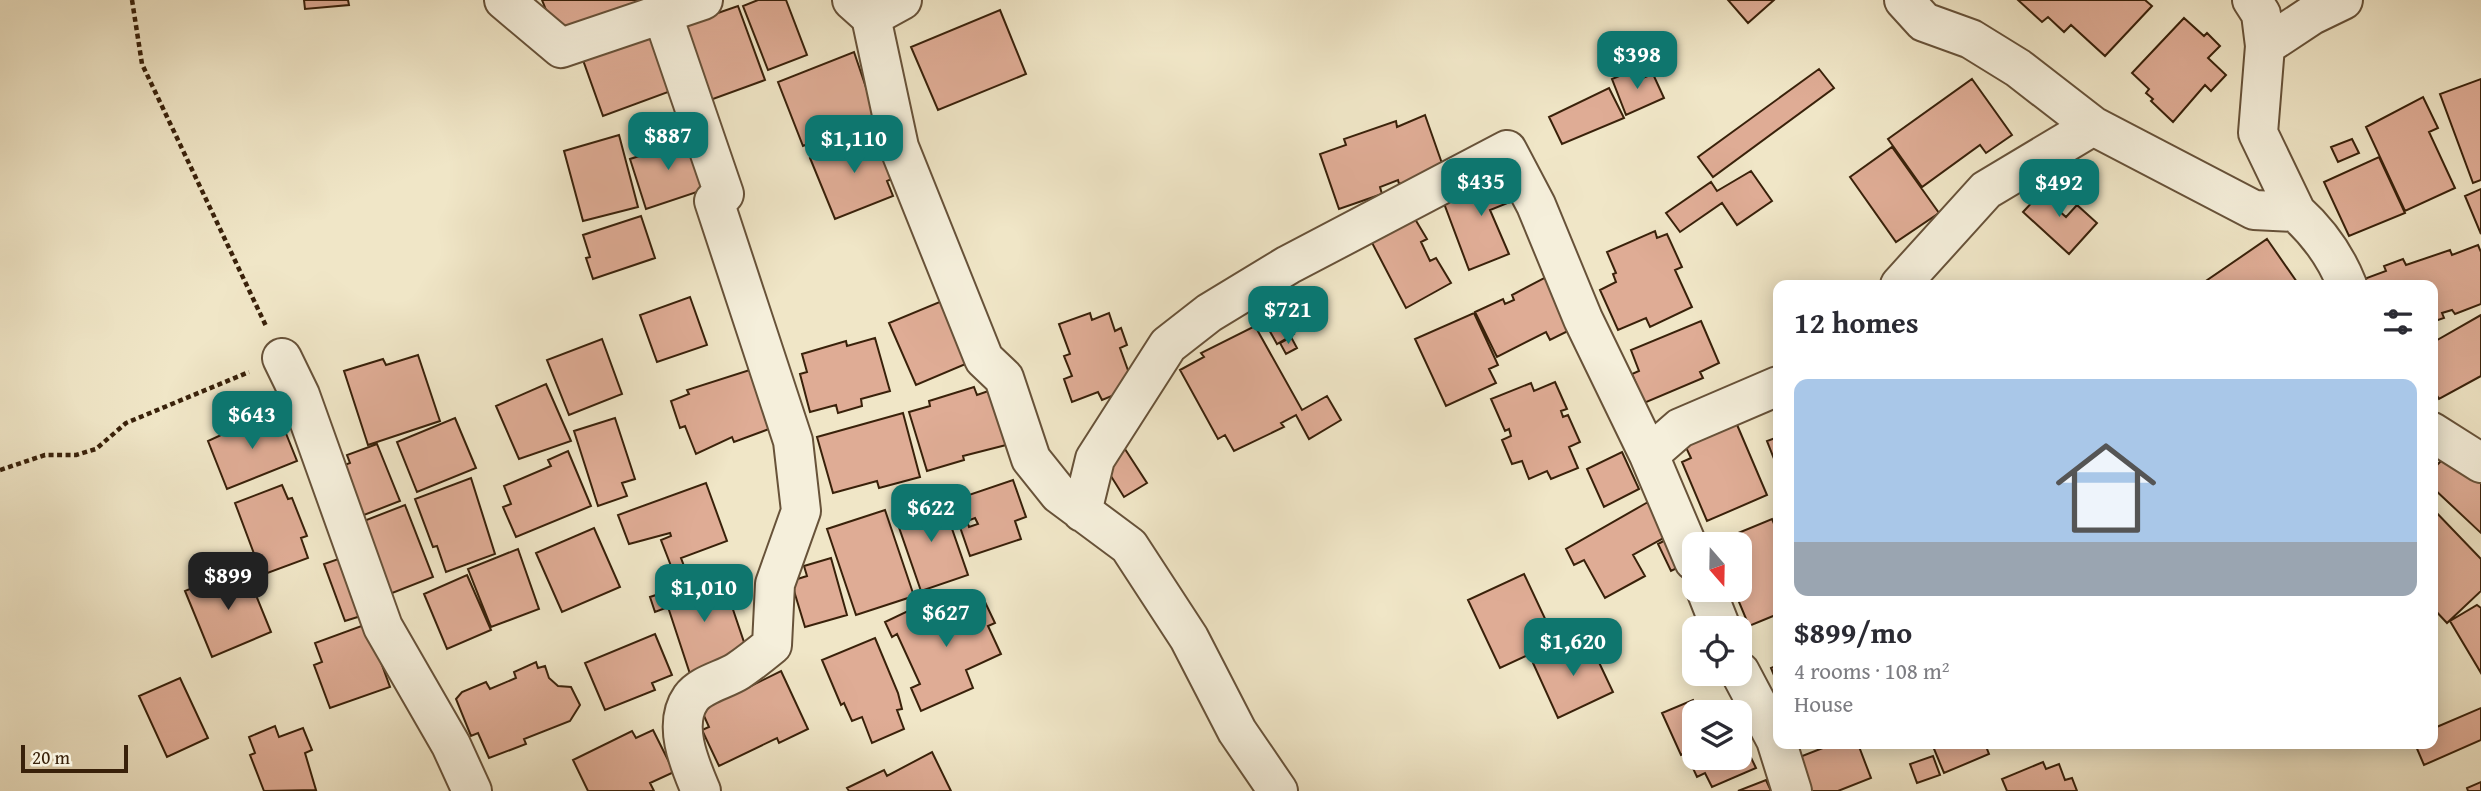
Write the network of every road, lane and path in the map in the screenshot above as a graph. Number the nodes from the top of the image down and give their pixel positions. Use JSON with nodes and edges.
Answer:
{"nodes":[{"id":1,"x":132,"y":0,"type":"edge"},
{"id":2,"x":504,"y":0,"type":"edge"},
{"id":3,"x":704,"y":0,"type":"edge"},
{"id":4,"x":1904,"y":0,"type":"edge"},
{"id":5,"x":2252,"y":0,"type":"edge"},
{"id":6,"x":2343,"y":0,"type":"edge"},
{"id":7,"x":875,"y":6,"type":"edge"},
{"id":8,"x":662,"y":13,"type":"junction"},
{"id":9,"x":2265,"y":46,"type":"junction"},
{"id":10,"x":2093,"y":126,"type":"junction"},
{"id":11,"x":2296,"y":212,"type":"junction"},
{"id":12,"x":1905,"y":280,"type":"edge"},
{"id":13,"x":2345,"y":280,"type":"edge"},
{"id":14,"x":282,"y":358,"type":"junction"},
{"id":15,"x":1773,"y":388,"type":"edge"},
{"id":16,"x":2438,"y":436,"type":"edge"},
{"id":17,"x":1648,"y":455,"type":"junction"},
{"id":18,"x":2481,"y":463,"type":"edge"},
{"id":19,"x":0,"y":470,"type":"edge"},
{"id":20,"x":1082,"y":512,"type":"junction"},
{"id":21,"x":1682,"y":533,"type":"edge"},
{"id":22,"x":1747,"y":686,"type":"edge"},
{"id":23,"x":1773,"y":734,"type":"edge"},
{"id":24,"x":1779,"y":749,"type":"edge"},
{"id":25,"x":472,"y":791,"type":"edge"},
{"id":26,"x":701,"y":791,"type":"edge"},
{"id":27,"x":1278,"y":791,"type":"edge"},
{"id":28,"x":1792,"y":791,"type":"edge"}],
"edges":[{"from":1,"to":14,"type":"path"},
{"from":2,"to":8,"type":"street"},
{"from":3,"to":8,"type":"street"},
{"from":4,"to":10,"type":"street"},
{"from":5,"to":9,"type":"street"},
{"from":6,"to":9,"type":"street"},
{"from":7,"to":20,"type":"street"},
{"from":8,"to":26,"type":"street"},
{"from":9,"to":11,"type":"street"},
{"from":10,"to":11,"type":"street"},
{"from":10,"to":12,"type":"street"},
{"from":11,"to":13,"type":"street"},
{"from":14,"to":19,"type":"path"},
{"from":14,"to":25,"type":"street"},
{"from":15,"to":17,"type":"street"},
{"from":16,"to":18,"type":"street"},
{"from":17,"to":20,"type":"street"},
{"from":17,"to":21,"type":"street"},
{"from":20,"to":27,"type":"street"},
{"from":22,"to":23,"type":"street"},
{"from":24,"to":28,"type":"street"}]}
